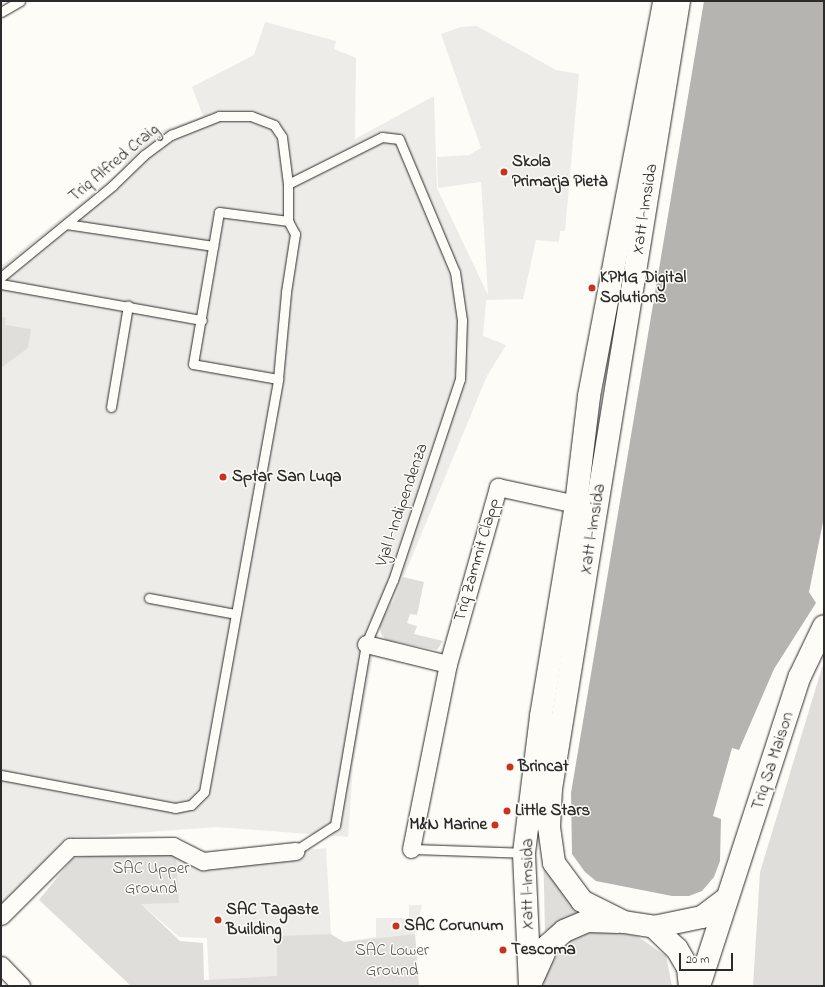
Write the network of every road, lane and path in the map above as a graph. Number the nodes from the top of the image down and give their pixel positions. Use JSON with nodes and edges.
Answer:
{"nodes":[{"id":1,"x":20,"y":1,"type":"edge"},
{"id":2,"x":664,"y":1,"type":"edge"},
{"id":3,"x":680,"y":1,"type":"edge"},
{"id":4,"x":1,"y":12,"type":"edge"},
{"id":5,"x":288,"y":184,"type":"junction"},
{"id":6,"x":288,"y":221,"type":"junction"},
{"id":7,"x":66,"y":224,"type":"junction"},
{"id":8,"x":212,"y":246,"type":"junction"},
{"id":9,"x":1,"y":277,"type":"edge"},
{"id":10,"x":1,"y":284,"type":"edge"},
{"id":11,"x":128,"y":305,"type":"junction"},
{"id":12,"x":202,"y":320,"type":"junction"},
{"id":13,"x":278,"y":379,"type":"junction"},
{"id":14,"x":111,"y":407,"type":"dead end"},
{"id":15,"x":576,"y":504,"type":"junction"},
{"id":16,"x":149,"y":598,"type":"dead end"},
{"id":17,"x":235,"y":614,"type":"junction"},
{"id":18,"x":824,"y":626,"type":"edge"},
{"id":19,"x":366,"y":644,"type":"junction"},
{"id":20,"x":448,"y":664,"type":"junction"},
{"id":21,"x":1,"y":775,"type":"edge"},
{"id":22,"x":411,"y":849,"type":"joint"},
{"id":23,"x":295,"y":851,"type":"joint"},
{"id":24,"x":524,"y":853,"type":"junction"},
{"id":25,"x":727,"y":898,"type":"junction"},
{"id":26,"x":1,"y":916,"type":"edge"},
{"id":27,"x":624,"y":922,"type":"junction"},
{"id":28,"x":654,"y":927,"type":"junction"},
{"id":29,"x":1,"y":965,"type":"edge"},
{"id":30,"x":21,"y":986,"type":"edge"},
{"id":31,"x":530,"y":986,"type":"edge"},
{"id":32,"x":690,"y":986,"type":"edge"},
{"id":33,"x":699,"y":986,"type":"edge"}],
"edges":[{"from":1,"to":4,"type":"lane"},
{"from":2,"to":15,"type":"main road","name":"Xatt l-Imsida"},
{"from":3,"to":27,"type":"main road","name":"Xatt l-Imsida"},
{"from":5,"to":6,"type":"lane","name":"Triq Alfred Craig"},
{"from":5,"to":7,"type":"lane","name":"Triq Alfred Craig"},
{"from":5,"to":19,"type":"lane","name":"Vjal l-Indipendenza"},
{"from":6,"to":8,"type":"lane"},
{"from":6,"to":13,"type":"lane","name":"Triq Alfred Craig"},
{"from":7,"to":8,"type":"lane"},
{"from":7,"to":9,"type":"lane","name":"Triq Alfred Craig"},
{"from":8,"to":12,"type":"lane"},
{"from":10,"to":11,"type":"lane"},
{"from":11,"to":12,"type":"lane"},
{"from":11,"to":14,"type":"lane"},
{"from":12,"to":13,"type":"lane"},
{"from":13,"to":17,"type":"lane","name":"Triq Alfred Craig"},
{"from":15,"to":20,"type":"street","name":"Triq Zammit Clapp"},
{"from":15,"to":24,"type":"main road","name":"Xatt l-Imsida"},
{"from":16,"to":17,"type":"lane"},
{"from":17,"to":21,"type":"lane","name":"Triq Alfred Craig"},
{"from":18,"to":25,"type":"main road","name":"Triq Sa Maison"},
{"from":19,"to":20,"type":"street"},
{"from":19,"to":23,"type":"lane","name":"Vjal l-Indipendenza"},
{"from":20,"to":22,"type":"street","name":"Triq Zammit Clapp"},
{"from":22,"to":24,"type":"lane"},
{"from":23,"to":26,"type":"street"},
{"from":24,"to":31,"type":"main road","name":"Xatt l-Imsida"},
{"from":25,"to":28,"type":"main road"},
{"from":25,"to":33,"type":"main road","name":"Triq Sa Maison"},
{"from":27,"to":28,"type":"main road","name":"Xatt l-Imsida"},
{"from":27,"to":31,"type":"main road"},
{"from":28,"to":32,"type":"main road"},
{"from":29,"to":30,"type":"street"}]}
